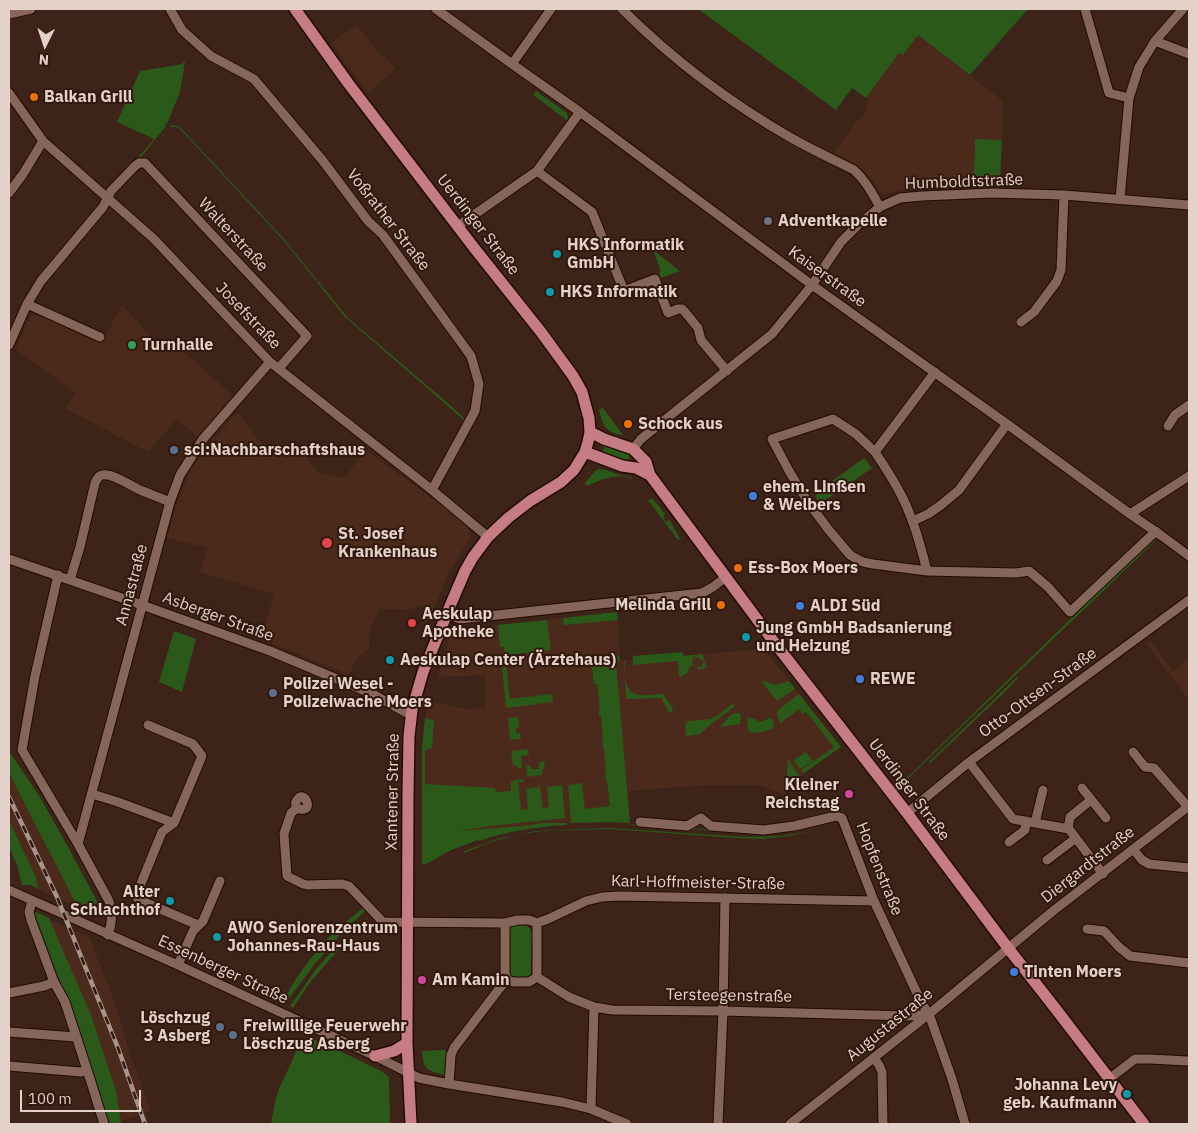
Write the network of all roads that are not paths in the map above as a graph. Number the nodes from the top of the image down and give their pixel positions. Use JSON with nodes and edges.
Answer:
{"nodes":[{"id":1,"x":31,"y":9,"type":"edge"},
{"id":2,"x":170,"y":9,"type":"edge"},
{"id":3,"x":295,"y":9,"type":"edge"},
{"id":4,"x":436,"y":9,"type":"edge"},
{"id":5,"x":551,"y":9,"type":"edge"},
{"id":6,"x":622,"y":9,"type":"edge"},
{"id":7,"x":1085,"y":9,"type":"edge"},
{"id":8,"x":1183,"y":9,"type":"edge"},
{"id":9,"x":9,"y":14,"type":"edge"},
{"id":10,"x":1155,"y":41,"type":"junction"},
{"id":11,"x":1189,"y":54,"type":"edge"},
{"id":12,"x":512,"y":64,"type":"junction"},
{"id":13,"x":9,"y":93,"type":"edge"},
{"id":14,"x":1129,"y":98,"type":"junction"},
{"id":15,"x":580,"y":112,"type":"junction"},
{"id":16,"x":42,"y":141,"type":"junction"},
{"id":17,"x":537,"y":171,"type":"junction"},
{"id":18,"x":9,"y":193,"type":"edge"},
{"id":19,"x":1064,"y":195,"type":"junction"},
{"id":20,"x":107,"y":199,"type":"junction"},
{"id":21,"x":1120,"y":199,"type":"junction"},
{"id":22,"x":1189,"y":205,"type":"edge"},
{"id":23,"x":880,"y":207,"type":"junction"},
{"id":24,"x":458,"y":226,"type":"junction"},
{"id":25,"x":812,"y":285,"type":"junction"},
{"id":26,"x":27,"y":304,"type":"junction"},
{"id":27,"x":1021,"y":322,"type":"dead end"},
{"id":28,"x":100,"y":337,"type":"dead end"},
{"id":29,"x":9,"y":345,"type":"edge"},
{"id":30,"x":270,"y":362,"type":"junction"},
{"id":31,"x":279,"y":368,"type":"junction"},
{"id":32,"x":727,"y":371,"type":"junction"},
{"id":33,"x":934,"y":372,"type":"junction"},
{"id":34,"x":1189,"y":405,"type":"edge"},
{"id":35,"x":1007,"y":424,"type":"junction"},
{"id":36,"x":1168,"y":426,"type":"dead end"},
{"id":37,"x":590,"y":432,"type":"junction"},
{"id":38,"x":634,"y":449,"type":"junction"},
{"id":39,"x":585,"y":452,"type":"junction"},
{"id":40,"x":875,"y":452,"type":"junction"},
{"id":41,"x":630,"y":466,"type":"junction"},
{"id":42,"x":650,"y":474,"type":"junction"},
{"id":43,"x":1189,"y":476,"type":"edge"},
{"id":44,"x":432,"y":490,"type":"junction"},
{"id":45,"x":170,"y":502,"type":"junction"},
{"id":46,"x":1130,"y":514,"type":"junction"},
{"id":47,"x":913,"y":522,"type":"junction"},
{"id":48,"x":1159,"y":534,"type":"junction"},
{"id":49,"x":488,"y":537,"type":"junction"},
{"id":50,"x":1189,"y":556,"type":"edge"},
{"id":51,"x":9,"y":559,"type":"edge"},
{"id":52,"x":926,"y":571,"type":"junction"},
{"id":53,"x":58,"y":575,"type":"junction"},
{"id":54,"x":726,"y":577,"type":"junction"},
{"id":55,"x":70,"y":580,"type":"junction"},
{"id":56,"x":1189,"y":600,"type":"edge"},
{"id":57,"x":142,"y":605,"type":"junction"},
{"id":58,"x":446,"y":614,"type":"junction"},
{"id":59,"x":411,"y":715,"type":"junction"},
{"id":60,"x":148,"y":725,"type":"dead end"},
{"id":61,"x":1133,"y":752,"type":"dead end"},
{"id":62,"x":969,"y":762,"type":"junction"},
{"id":63,"x":1082,"y":788,"type":"dead end"},
{"id":64,"x":1042,"y":790,"type":"dead end"},
{"id":65,"x":92,"y":794,"type":"junction"},
{"id":66,"x":1091,"y":800,"type":"junction"},
{"id":67,"x":1189,"y":807,"type":"edge"},
{"id":68,"x":297,"y":808,"type":"dead end"},
{"id":69,"x":907,"y":814,"type":"junction"},
{"id":70,"x":1106,"y":818,"type":"dead end"},
{"id":71,"x":640,"y":822,"type":"dead end"},
{"id":72,"x":1031,"y":822,"type":"junction"},
{"id":73,"x":174,"y":823,"type":"junction"},
{"id":74,"x":1068,"y":829,"type":"junction"},
{"id":75,"x":1076,"y":838,"type":"junction"},
{"id":76,"x":1009,"y":842,"type":"dead end"},
{"id":77,"x":78,"y":844,"type":"junction"},
{"id":78,"x":1133,"y":848,"type":"junction"},
{"id":79,"x":1047,"y":860,"type":"dead end"},
{"id":80,"x":1189,"y":868,"type":"edge"},
{"id":81,"x":1103,"y":874,"type":"junction"},
{"id":82,"x":220,"y":881,"type":"dead end"},
{"id":83,"x":9,"y":890,"type":"edge"},
{"id":84,"x":725,"y":898,"type":"junction"},
{"id":85,"x":32,"y":901,"type":"junction"},
{"id":86,"x":874,"y":901,"type":"junction"},
{"id":87,"x":407,"y":922,"type":"junction"},
{"id":88,"x":505,"y":923,"type":"junction"},
{"id":89,"x":537,"y":923,"type":"junction"},
{"id":90,"x":198,"y":925,"type":"junction"},
{"id":91,"x":1087,"y":929,"type":"dead end"},
{"id":92,"x":108,"y":935,"type":"junction"},
{"id":93,"x":1008,"y":948,"type":"junction"},
{"id":94,"x":1189,"y":963,"type":"edge"},
{"id":95,"x":178,"y":965,"type":"junction"},
{"id":96,"x":537,"y":977,"type":"junction"},
{"id":97,"x":507,"y":980,"type":"junction"},
{"id":98,"x":54,"y":982,"type":"junction"},
{"id":99,"x":9,"y":993,"type":"edge"},
{"id":100,"x":594,"y":1007,"type":"junction"},
{"id":101,"x":722,"y":1011,"type":"junction"},
{"id":102,"x":929,"y":1014,"type":"junction"},
{"id":103,"x":9,"y":1032,"type":"edge"},
{"id":104,"x":76,"y":1038,"type":"junction"},
{"id":105,"x":407,"y":1042,"type":"junction"},
{"id":106,"x":375,"y":1056,"type":"junction"},
{"id":107,"x":874,"y":1058,"type":"junction"},
{"id":108,"x":1188,"y":1062,"type":"dead end"},
{"id":109,"x":9,"y":1066,"type":"edge"},
{"id":110,"x":87,"y":1070,"type":"junction"},
{"id":111,"x":408,"y":1073,"type":"junction"},
{"id":112,"x":1109,"y":1079,"type":"junction"},
{"id":113,"x":449,"y":1084,"type":"junction"},
{"id":114,"x":591,"y":1109,"type":"junction"},
{"id":115,"x":410,"y":1123,"type":"edge"},
{"id":116,"x":104,"y":1124,"type":"edge"},
{"id":117,"x":627,"y":1124,"type":"edge"},
{"id":118,"x":718,"y":1124,"type":"edge"},
{"id":119,"x":790,"y":1124,"type":"edge"},
{"id":120,"x":882,"y":1124,"type":"edge"},
{"id":121,"x":964,"y":1124,"type":"edge"},
{"id":122,"x":1144,"y":1124,"type":"edge"}],
"edges":[{"from":1,"to":9,"type":"street"},
{"from":2,"to":44,"type":"street","name":"Voßrather Straße"},
{"from":3,"to":24,"type":"main road","name":"Uerdinger Straße"},
{"from":4,"to":12,"type":"street","name":"Kaiserstraße"},
{"from":5,"to":12,"type":"street"},
{"from":6,"to":23,"type":"street"},
{"from":7,"to":14,"type":"street"},
{"from":8,"to":10,"type":"street"},
{"from":10,"to":11,"type":"street"},
{"from":10,"to":14,"type":"street"},
{"from":12,"to":15,"type":"street","name":"Kaiserstraße"},
{"from":13,"to":16,"type":"street","name":"Josefstraße"},
{"from":14,"to":21,"type":"street"},
{"from":15,"to":17,"type":"street"},
{"from":15,"to":25,"type":"street","name":"Kaiserstraße"},
{"from":16,"to":18,"type":"street"},
{"from":16,"to":20,"type":"street","name":"Josefstraße"},
{"from":17,"to":24,"type":"street"},
{"from":17,"to":32,"type":"street"},
{"from":19,"to":21,"type":"street","name":"Humboldtstraße"},
{"from":19,"to":23,"type":"street","name":"Humboldtstraße"},
{"from":19,"to":27,"type":"street"},
{"from":20,"to":26,"type":"street"},
{"from":20,"to":30,"type":"street","name":"Josefstraße"},
{"from":20,"to":31,"type":"street","name":"Walterstraße"},
{"from":21,"to":22,"type":"street","name":"Humboldtstraße"},
{"from":23,"to":25,"type":"street","name":"Humboldtstraße"},
{"from":24,"to":37,"type":"main road","name":"Uerdinger Straße"},
{"from":25,"to":32,"type":"street","name":"Humboldtstraße"},
{"from":25,"to":33,"type":"street","name":"Kaiserstraße"},
{"from":26,"to":28,"type":"street"},
{"from":26,"to":29,"type":"street"},
{"from":30,"to":31,"type":"street","name":"Josefstraße"},
{"from":30,"to":45,"type":"street","name":"Annastraße"},
{"from":31,"to":44,"type":"street","name":"Josefstraße"},
{"from":32,"to":38,"type":"street","name":"Humboldtstraße"},
{"from":33,"to":35,"type":"street","name":"Kaiserstraße"},
{"from":33,"to":40,"type":"street"},
{"from":34,"to":36,"type":"street"},
{"from":35,"to":46,"type":"street","name":"Kaiserstraße"},
{"from":35,"to":47,"type":"street"},
{"from":37,"to":38,"type":"main road"},
{"from":37,"to":39,"type":"main road","name":"Xantener Straße"},
{"from":38,"to":41,"type":"main road"},
{"from":38,"to":42,"type":"main road","name":"Uerdinger Straße"},
{"from":39,"to":41,"type":"main road"},
{"from":39,"to":49,"type":"main road","name":"Xantener Straße"},
{"from":40,"to":47,"type":"street"},
{"from":40,"to":52,"type":"street"},
{"from":41,"to":42,"type":"main road"},
{"from":42,"to":54,"type":"main road","name":"Uerdinger Straße"},
{"from":43,"to":46,"type":"street"},
{"from":44,"to":49,"type":"street","name":"Josefstraße"},
{"from":45,"to":55,"type":"street"},
{"from":45,"to":57,"type":"street","name":"Annastraße"},
{"from":46,"to":48,"type":"street","name":"Kaiserstraße"},
{"from":47,"to":52,"type":"street"},
{"from":48,"to":50,"type":"street","name":"Kaiserstraße"},
{"from":48,"to":52,"type":"street"},
{"from":49,"to":58,"type":"main road","name":"Xantener Straße"},
{"from":51,"to":53,"type":"street","name":"Asberger Straße"},
{"from":53,"to":55,"type":"street","name":"Asberger Straße"},
{"from":53,"to":77,"type":"street"},
{"from":54,"to":58,"type":"street"},
{"from":54,"to":69,"type":"main road","name":"Uerdinger Straße"},
{"from":55,"to":57,"type":"street","name":"Asberger Straße"},
{"from":56,"to":62,"type":"street","name":"Otto-Ottsen-Straße"},
{"from":57,"to":59,"type":"street","name":"Asberger Straße"},
{"from":57,"to":65,"type":"street","name":"Annastraße"},
{"from":58,"to":59,"type":"main road","name":"Xantener Straße"},
{"from":59,"to":87,"type":"main road","name":"Xantener Straße"},
{"from":60,"to":73,"type":"street"},
{"from":61,"to":67,"type":"street","name":"Diergardtstraße"},
{"from":62,"to":69,"type":"street","name":"Otto-Ottsen-Straße"},
{"from":62,"to":72,"type":"street"},
{"from":63,"to":66,"type":"street"},
{"from":64,"to":72,"type":"street"},
{"from":65,"to":73,"type":"street"},
{"from":65,"to":77,"type":"street","name":"Annastraße"},
{"from":66,"to":70,"type":"street"},
{"from":66,"to":74,"type":"street"},
{"from":67,"to":78,"type":"street","name":"Diergardtstraße"},
{"from":68,"to":87,"type":"street","name":"Karl-Hoffmeister-Straße"},
{"from":69,"to":93,"type":"main road","name":"Uerdinger Straße"},
{"from":71,"to":86,"type":"street","name":"Hopfenstraße"},
{"from":72,"to":74,"type":"street"},
{"from":72,"to":76,"type":"street"},
{"from":73,"to":90,"type":"street"},
{"from":74,"to":75,"type":"street"},
{"from":75,"to":79,"type":"street"},
{"from":75,"to":81,"type":"street"},
{"from":77,"to":92,"type":"street"},
{"from":78,"to":80,"type":"street"},
{"from":78,"to":81,"type":"street","name":"Diergardtstraße"},
{"from":81,"to":93,"type":"street","name":"Diergardtstraße"},
{"from":82,"to":90,"type":"street"},
{"from":83,"to":85,"type":"street","name":"Essenberger Straße"},
{"from":84,"to":86,"type":"street","name":"Karl-Hoffmeister-Straße"},
{"from":84,"to":89,"type":"street","name":"Karl-Hoffmeister-Straße"},
{"from":84,"to":101,"type":"street"},
{"from":85,"to":92,"type":"street","name":"Essenberger Straße"},
{"from":85,"to":98,"type":"street"},
{"from":86,"to":102,"type":"street","name":"Hopfenstraße"},
{"from":87,"to":88,"type":"street","name":"Karl-Hoffmeister-Straße"},
{"from":87,"to":105,"type":"main road","name":"Xantener Straße"},
{"from":88,"to":89,"type":"street","name":"Karl-Hoffmeister-Straße"},
{"from":88,"to":97,"type":"street"},
{"from":89,"to":96,"type":"street"},
{"from":90,"to":95,"type":"street"},
{"from":91,"to":94,"type":"street"},
{"from":92,"to":95,"type":"street","name":"Essenberger Straße"},
{"from":93,"to":102,"type":"street","name":"Augustastraße"},
{"from":93,"to":112,"type":"main road","name":"Uerdinger Straße"},
{"from":95,"to":106,"type":"street","name":"Essenberger Straße"},
{"from":96,"to":97,"type":"street"},
{"from":96,"to":100,"type":"street","name":"Tersteegenstraße"},
{"from":97,"to":113,"type":"street"},
{"from":98,"to":99,"type":"street"},
{"from":98,"to":104,"type":"street"},
{"from":100,"to":101,"type":"street","name":"Tersteegenstraße"},
{"from":100,"to":114,"type":"street"},
{"from":101,"to":102,"type":"street","name":"Tersteegenstraße"},
{"from":101,"to":118,"type":"street"},
{"from":102,"to":107,"type":"street","name":"Augustastraße"},
{"from":102,"to":121,"type":"street","name":"Hopfenstraße"},
{"from":103,"to":104,"type":"street"},
{"from":104,"to":110,"type":"street"},
{"from":105,"to":106,"type":"main road"},
{"from":105,"to":111,"type":"main road","name":"Xantener Straße"},
{"from":106,"to":111,"type":"street","name":"Essenberger Straße"},
{"from":107,"to":119,"type":"street","name":"Augustastraße"},
{"from":107,"to":120,"type":"street"},
{"from":108,"to":112,"type":"street"},
{"from":109,"to":110,"type":"street"},
{"from":110,"to":116,"type":"street"},
{"from":111,"to":113,"type":"street","name":"Essenberger Straße"},
{"from":111,"to":115,"type":"main road","name":"Xantener Straße"},
{"from":112,"to":122,"type":"main road","name":"Uerdinger Straße"},
{"from":113,"to":114,"type":"street","name":"Essenberger Straße"},
{"from":114,"to":117,"type":"street","name":"Essenberger Straße"}]}
